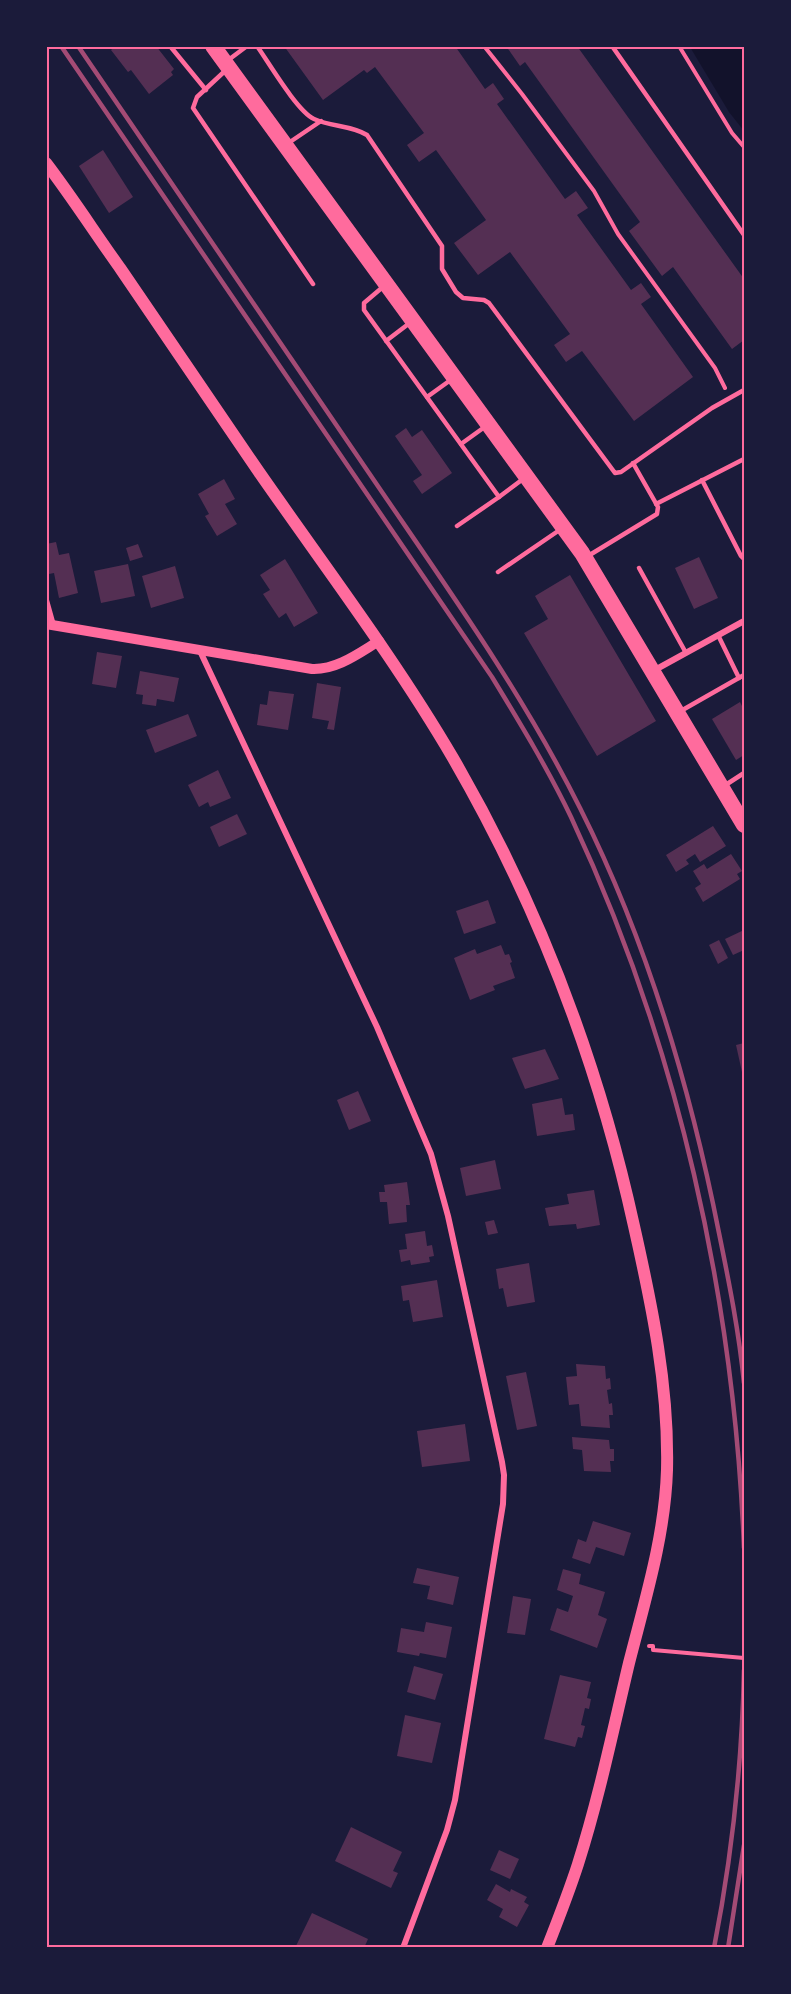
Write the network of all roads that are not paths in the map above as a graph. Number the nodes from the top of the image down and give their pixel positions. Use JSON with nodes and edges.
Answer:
{"nodes":[{"id":1,"x":170,"y":46,"type":"edge"},
{"id":2,"x":213,"y":46,"type":"edge"},
{"id":3,"x":247,"y":46,"type":"edge"},
{"id":4,"x":257,"y":46,"type":"edge"},
{"id":5,"x":612,"y":46,"type":"edge"},
{"id":6,"x":227,"y":65,"type":"junction"},
{"id":7,"x":206,"y":90,"type":"junction"},
{"id":8,"x":321,"y":121,"type":"junction"},
{"id":9,"x":285,"y":146,"type":"junction"},
{"id":10,"x":47,"y":165,"type":"edge"},
{"id":11,"x":744,"y":235,"type":"edge"},
{"id":12,"x":313,"y":284,"type":"dead end"},
{"id":13,"x":386,"y":284,"type":"junction"},
{"id":14,"x":413,"y":321,"type":"junction"},
{"id":15,"x":386,"y":340,"type":"junction"},
{"id":16,"x":455,"y":378,"type":"junction"},
{"id":17,"x":744,"y":390,"type":"edge"},
{"id":18,"x":427,"y":397,"type":"junction"},
{"id":19,"x":488,"y":424,"type":"junction"},
{"id":20,"x":461,"y":444,"type":"junction"},
{"id":21,"x":744,"y":459,"type":"edge"},
{"id":22,"x":633,"y":463,"type":"junction"},
{"id":23,"x":527,"y":477,"type":"junction"},
{"id":24,"x":702,"y":480,"type":"junction"},
{"id":25,"x":499,"y":497,"type":"junction"},
{"id":26,"x":656,"y":504,"type":"junction"},
{"id":27,"x":457,"y":526,"type":"dead end"},
{"id":28,"x":563,"y":527,"type":"junction"},
{"id":29,"x":585,"y":558,"type":"junction"},
{"id":30,"x":744,"y":559,"type":"edge"},
{"id":31,"x":639,"y":568,"type":"dead end"},
{"id":32,"x":498,"y":572,"type":"dead end"},
{"id":33,"x":46,"y":600,"type":"edge"},
{"id":34,"x":744,"y":621,"type":"edge"},
{"id":35,"x":50,"y":624,"type":"edge"},
{"id":36,"x":718,"y":635,"type":"junction"},
{"id":37,"x":379,"y":641,"type":"junction"},
{"id":38,"x":200,"y":651,"type":"junction"},
{"id":39,"x":686,"y":653,"type":"junction"},
{"id":40,"x":652,"y":671,"type":"junction"},
{"id":41,"x":742,"y":676,"type":"edge"},
{"id":42,"x":677,"y":713,"type":"junction"},
{"id":43,"x":744,"y":772,"type":"edge"},
{"id":44,"x":722,"y":787,"type":"junction"},
{"id":45,"x":744,"y":825,"type":"edge"},
{"id":46,"x":403,"y":1947,"type":"edge"},
{"id":47,"x":547,"y":1947,"type":"edge"}],
"edges":[{"from":1,"to":7,"type":"lane"},
{"from":2,"to":6,"type":"highway"},
{"from":3,"to":6,"type":"lane"},
{"from":4,"to":8,"type":"lane"},
{"from":5,"to":11,"type":"lane"},
{"from":6,"to":7,"type":"lane"},
{"from":6,"to":9,"type":"highway"},
{"from":7,"to":12,"type":"lane"},
{"from":8,"to":9,"type":"lane"},
{"from":8,"to":22,"type":"lane"},
{"from":9,"to":13,"type":"highway"},
{"from":10,"to":37,"type":"main road"},
{"from":13,"to":14,"type":"highway"},
{"from":13,"to":15,"type":"lane"},
{"from":14,"to":15,"type":"lane"},
{"from":14,"to":16,"type":"highway"},
{"from":15,"to":18,"type":"lane"},
{"from":16,"to":18,"type":"lane"},
{"from":16,"to":19,"type":"highway"},
{"from":17,"to":22,"type":"lane"},
{"from":18,"to":20,"type":"lane"},
{"from":19,"to":20,"type":"lane"},
{"from":19,"to":23,"type":"highway"},
{"from":20,"to":25,"type":"lane"},
{"from":21,"to":24,"type":"lane"},
{"from":22,"to":26,"type":"lane"},
{"from":23,"to":25,"type":"lane"},
{"from":23,"to":28,"type":"highway"},
{"from":24,"to":26,"type":"lane"},
{"from":24,"to":30,"type":"lane"},
{"from":25,"to":27,"type":"lane"},
{"from":26,"to":29,"type":"lane"},
{"from":28,"to":29,"type":"highway"},
{"from":28,"to":32,"type":"lane"},
{"from":29,"to":40,"type":"highway"},
{"from":31,"to":39,"type":"lane"},
{"from":33,"to":35,"type":"street"},
{"from":34,"to":36,"type":"street"},
{"from":35,"to":38,"type":"street"},
{"from":36,"to":39,"type":"street"},
{"from":36,"to":41,"type":"lane"},
{"from":37,"to":38,"type":"street"},
{"from":37,"to":47,"type":"main road"},
{"from":38,"to":46,"type":"street"},
{"from":39,"to":40,"type":"street"},
{"from":40,"to":42,"type":"highway"},
{"from":41,"to":42,"type":"lane"},
{"from":42,"to":44,"type":"highway"},
{"from":43,"to":44,"type":"lane"},
{"from":44,"to":45,"type":"highway"}]}
